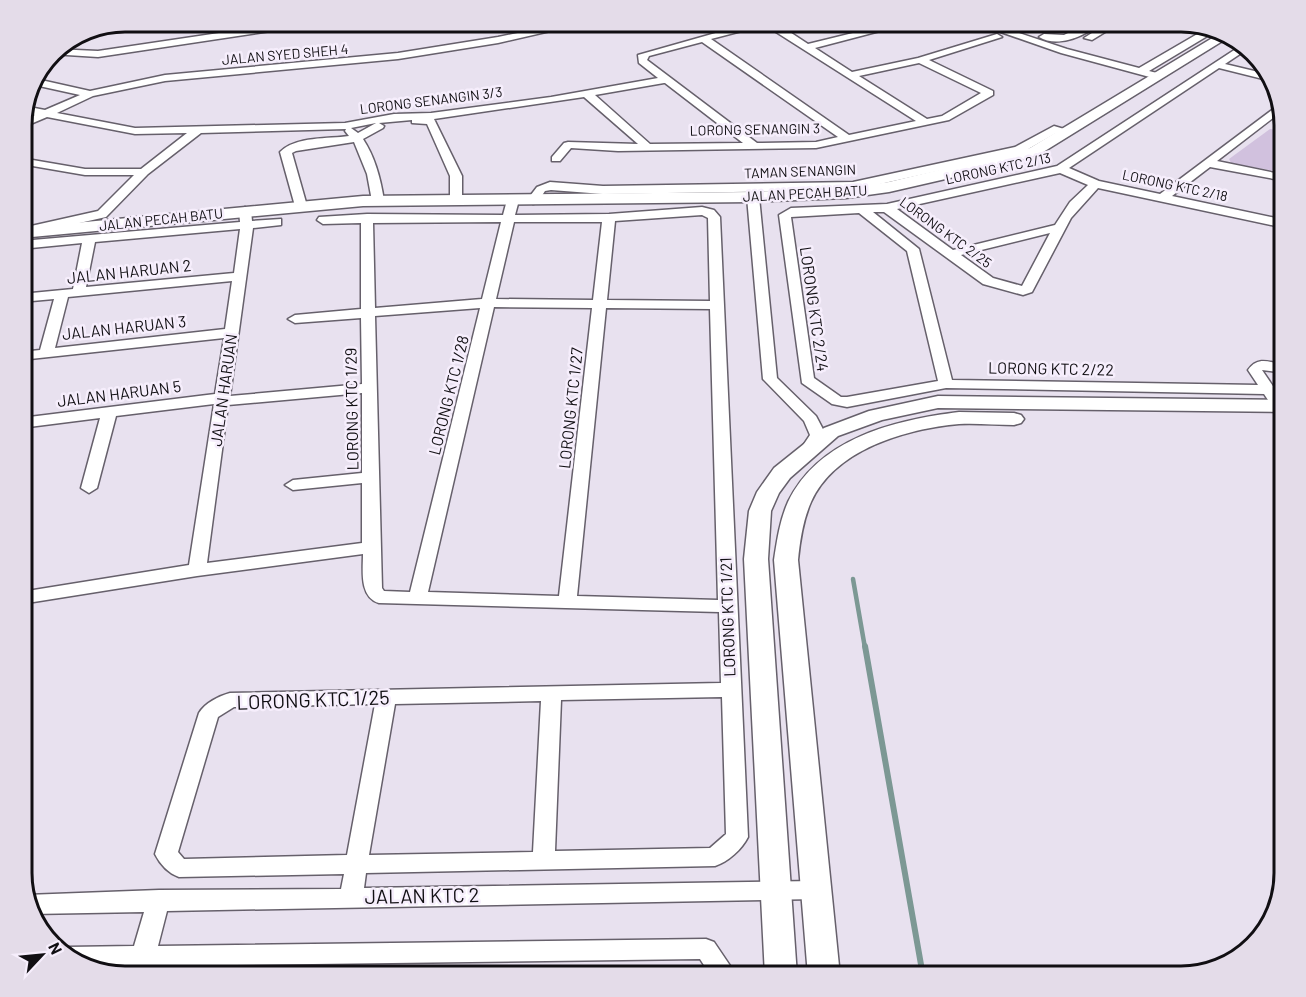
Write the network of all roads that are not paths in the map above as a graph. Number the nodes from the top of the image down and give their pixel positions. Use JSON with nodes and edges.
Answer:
{"nodes":[{"id":1,"x":251,"y":31,"type":"edge"},
{"id":2,"x":541,"y":31,"type":"edge"},
{"id":3,"x":729,"y":31,"type":"edge"},
{"id":4,"x":782,"y":31,"type":"edge"},
{"id":5,"x":872,"y":31,"type":"edge"},
{"id":6,"x":1004,"y":31,"type":"edge"},
{"id":7,"x":1031,"y":31,"type":"edge"},
{"id":8,"x":1082,"y":31,"type":"joint"},
{"id":9,"x":1100,"y":31,"type":"edge"},
{"id":10,"x":1095,"y":34,"type":"junction"},
{"id":11,"x":1205,"y":34,"type":"edge"},
{"id":12,"x":997,"y":37,"type":"dead end"},
{"id":13,"x":703,"y":38,"type":"junction"},
{"id":14,"x":1218,"y":39,"type":"edge"},
{"id":15,"x":806,"y":47,"type":"junction"},
{"id":16,"x":1064,"y":51,"type":"junction"},
{"id":17,"x":1238,"y":51,"type":"edge"},
{"id":18,"x":66,"y":53,"type":"edge"},
{"id":19,"x":920,"y":60,"type":"junction"},
{"id":20,"x":1218,"y":65,"type":"junction"},
{"id":21,"x":1139,"y":72,"type":"junction"},
{"id":22,"x":850,"y":75,"type":"junction"},
{"id":23,"x":1156,"y":76,"type":"junction"},
{"id":24,"x":1260,"y":76,"type":"edge"},
{"id":25,"x":664,"y":80,"type":"junction"},
{"id":26,"x":42,"y":83,"type":"edge"},
{"id":27,"x":90,"y":94,"type":"junction"},
{"id":28,"x":587,"y":94,"type":"junction"},
{"id":29,"x":33,"y":111,"type":"edge"},
{"id":30,"x":48,"y":114,"type":"junction"},
{"id":31,"x":1273,"y":116,"type":"edge"},
{"id":32,"x":32,"y":121,"type":"edge"},
{"id":33,"x":925,"y":122,"type":"junction"},
{"id":34,"x":345,"y":126,"type":"junction"},
{"id":35,"x":198,"y":130,"type":"junction"},
{"id":36,"x":1065,"y":131,"type":"junction"},
{"id":37,"x":358,"y":138,"type":"junction"},
{"id":38,"x":847,"y":138,"type":"junction"},
{"id":39,"x":753,"y":146,"type":"junction"},
{"id":40,"x":647,"y":147,"type":"junction"},
{"id":41,"x":556,"y":159,"type":"dead end"},
{"id":42,"x":32,"y":163,"type":"edge"},
{"id":43,"x":1208,"y":163,"type":"junction"},
{"id":44,"x":1062,"y":169,"type":"junction"},
{"id":45,"x":144,"y":172,"type":"junction"},
{"id":46,"x":1274,"y":176,"type":"edge"},
{"id":47,"x":1096,"y":184,"type":"junction"},
{"id":48,"x":718,"y":197,"type":"junction"},
{"id":49,"x":753,"y":197,"type":"junction"},
{"id":50,"x":1162,"y":198,"type":"junction"},
{"id":51,"x":456,"y":199,"type":"junction"},
{"id":52,"x":513,"y":200,"type":"junction"},
{"id":53,"x":533,"y":200,"type":"junction"},
{"id":54,"x":378,"y":201,"type":"junction"},
{"id":55,"x":301,"y":206,"type":"junction"},
{"id":56,"x":887,"y":208,"type":"junction"},
{"id":57,"x":863,"y":210,"type":"junction"},
{"id":58,"x":791,"y":212,"type":"joint"},
{"id":59,"x":755,"y":215,"type":"junction"},
{"id":60,"x":246,"y":218,"type":"junction"},
{"id":61,"x":367,"y":218,"type":"junction"},
{"id":62,"x":609,"y":218,"type":"junction"},
{"id":63,"x":106,"y":219,"type":"junction"},
{"id":64,"x":509,"y":219,"type":"junction"},
{"id":65,"x":323,"y":220,"type":"dead end"},
{"id":66,"x":277,"y":222,"type":"dead end"},
{"id":67,"x":1274,"y":222,"type":"edge"},
{"id":68,"x":1060,"y":227,"type":"junction"},
{"id":69,"x":32,"y":230,"type":"edge"},
{"id":70,"x":89,"y":239,"type":"junction"},
{"id":71,"x":32,"y":244,"type":"edge"},
{"id":72,"x":950,"y":254,"type":"junction"},
{"id":73,"x":240,"y":276,"type":"junction"},
{"id":74,"x":79,"y":292,"type":"junction"},
{"id":75,"x":62,"y":294,"type":"junction"},
{"id":76,"x":32,"y":297,"type":"edge"},
{"id":77,"x":488,"y":303,"type":"junction"},
{"id":78,"x":599,"y":304,"type":"junction"},
{"id":79,"x":715,"y":304,"type":"junction"},
{"id":80,"x":368,"y":312,"type":"junction"},
{"id":81,"x":295,"y":319,"type":"dead end"},
{"id":82,"x":231,"y":333,"type":"junction"},
{"id":83,"x":46,"y":354,"type":"junction"},
{"id":84,"x":32,"y":355,"type":"edge"},
{"id":85,"x":1274,"y":367,"type":"edge"},
{"id":86,"x":946,"y":384,"type":"junction"},
{"id":87,"x":369,"y":388,"type":"junction"},
{"id":88,"x":1274,"y":398,"type":"edge"},
{"id":89,"x":222,"y":399,"type":"junction"},
{"id":90,"x":837,"y":400,"type":"joint"},
{"id":91,"x":1274,"y":406,"type":"edge"},
{"id":92,"x":1274,"y":406,"type":"edge"},
{"id":93,"x":1274,"y":406,"type":"edge"},
{"id":94,"x":109,"y":412,"type":"junction"},
{"id":95,"x":810,"y":418,"type":"junction"},
{"id":96,"x":32,"y":422,"type":"edge"},
{"id":97,"x":849,"y":425,"type":"junction"},
{"id":98,"x":810,"y":447,"type":"junction"},
{"id":99,"x":370,"y":477,"type":"junction"},
{"id":100,"x":293,"y":484,"type":"dead end"},
{"id":101,"x":89,"y":488,"type":"dead end"},
{"id":102,"x":371,"y":547,"type":"junction"},
{"id":103,"x":197,"y":570,"type":"junction"},
{"id":104,"x":32,"y":596,"type":"edge"},
{"id":105,"x":417,"y":599,"type":"junction"},
{"id":106,"x":567,"y":602,"type":"junction"},
{"id":107,"x":727,"y":606,"type":"junction"},
{"id":108,"x":730,"y":690,"type":"junction"},
{"id":109,"x":551,"y":694,"type":"junction"},
{"id":110,"x":386,"y":697,"type":"junction"},
{"id":111,"x":544,"y":860,"type":"junction"},
{"id":112,"x":358,"y":864,"type":"junction"},
{"id":113,"x":776,"y":890,"type":"junction"},
{"id":114,"x":816,"y":890,"type":"junction"},
{"id":115,"x":351,"y":897,"type":"junction"},
{"id":116,"x":159,"y":900,"type":"junction"},
{"id":117,"x":38,"y":904,"type":"edge"},
{"id":118,"x":93,"y":960,"type":"edge"},
{"id":119,"x":140,"y":966,"type":"edge"},
{"id":120,"x":719,"y":966,"type":"edge"},
{"id":121,"x":780,"y":966,"type":"edge"},
{"id":122,"x":823,"y":966,"type":"edge"}],
"edges":[{"from":1,"to":18,"type":"street"},
{"from":2,"to":27,"type":"street","name":"JALAN SYED SHEH 4"},
{"from":3,"to":13,"type":"street"},
{"from":4,"to":15,"type":"street"},
{"from":5,"to":15,"type":"street"},
{"from":6,"to":16,"type":"street"},
{"from":7,"to":8,"type":"street"},
{"from":8,"to":10,"type":"street"},
{"from":9,"to":10,"type":"street"},
{"from":10,"to":16,"type":"street"},
{"from":11,"to":21,"type":"street"},
{"from":12,"to":19,"type":"street"},
{"from":13,"to":25,"type":"street"},
{"from":13,"to":38,"type":"street"},
{"from":14,"to":23,"type":"street","name":"JALAN PECAH BATU"},
{"from":15,"to":22,"type":"street"},
{"from":16,"to":21,"type":"street"},
{"from":17,"to":20,"type":"street","name":"LORONG KTC 2/13"},
{"from":19,"to":22,"type":"street"},
{"from":19,"to":33,"type":"street","name":"LORONG SENANGIN 3"},
{"from":20,"to":24,"type":"street"},
{"from":20,"to":44,"type":"street","name":"LORONG KTC 2/13"},
{"from":21,"to":23,"type":"street"},
{"from":22,"to":33,"type":"street"},
{"from":23,"to":36,"type":"street","name":"JALAN PECAH BATU"},
{"from":25,"to":28,"type":"street","name":"LORONG SENANGIN 3/3"},
{"from":25,"to":39,"type":"street"},
{"from":26,"to":27,"type":"street"},
{"from":27,"to":30,"type":"street"},
{"from":28,"to":34,"type":"street","name":"LORONG SENANGIN 3/3"},
{"from":28,"to":40,"type":"street"},
{"from":29,"to":30,"type":"street","name":"LORONG SENANGIN 3/3"},
{"from":30,"to":32,"type":"street"},
{"from":30,"to":35,"type":"street","name":"LORONG SENANGIN 3/3"},
{"from":31,"to":43,"type":"street"},
{"from":33,"to":38,"type":"street","name":"LORONG SENANGIN 3"},
{"from":34,"to":35,"type":"street","name":"LORONG SENANGIN 3/3"},
{"from":34,"to":37,"type":"street"},
{"from":35,"to":45,"type":"street"},
{"from":36,"to":49,"type":"street","name":"JALAN PECAH BATU"},
{"from":36,"to":53,"type":"street","name":"TAMAN SENANGIN"},
{"from":37,"to":51,"type":"street"},
{"from":37,"to":54,"type":"street"},
{"from":37,"to":55,"type":"street"},
{"from":38,"to":39,"type":"street","name":"LORONG SENANGIN 3"},
{"from":39,"to":40,"type":"street","name":"LORONG SENANGIN 3"},
{"from":40,"to":41,"type":"street","name":"LORONG SENANGIN 3"},
{"from":42,"to":45,"type":"street"},
{"from":43,"to":46,"type":"street"},
{"from":43,"to":50,"type":"street"},
{"from":44,"to":47,"type":"street","name":"LORONG KTC 2/18"},
{"from":44,"to":56,"type":"street","name":"LORONG KTC 2/13"},
{"from":45,"to":63,"type":"street"},
{"from":47,"to":50,"type":"street","name":"LORONG KTC 2/18"},
{"from":47,"to":68,"type":"street"},
{"from":48,"to":49,"type":"street","name":"JALAN PECAH BATU"},
{"from":48,"to":53,"type":"street","name":"JALAN PECAH BATU"},
{"from":48,"to":59,"type":"street"},
{"from":49,"to":59,"type":"street"},
{"from":50,"to":67,"type":"street","name":"LORONG KTC 2/18"},
{"from":51,"to":52,"type":"street","name":"JALAN PECAH BATU"},
{"from":51,"to":54,"type":"street","name":"JALAN PECAH BATU"},
{"from":52,"to":53,"type":"street","name":"JALAN PECAH BATU"},
{"from":52,"to":64,"type":"street","name":"LORONG KTC 1/28"},
{"from":54,"to":55,"type":"street","name":"JALAN PECAH BATU"},
{"from":55,"to":60,"type":"street","name":"JALAN PECAH BATU"},
{"from":56,"to":57,"type":"street","name":"LORONG KTC 2/13"},
{"from":56,"to":72,"type":"street","name":"LORONG KTC 2/25"},
{"from":57,"to":58,"type":"street","name":"LORONG KTC 2/13"},
{"from":57,"to":86,"type":"street"},
{"from":58,"to":90,"type":"street","name":"LORONG KTC 2/24"},
{"from":59,"to":95,"type":"street"},
{"from":60,"to":63,"type":"street","name":"JALAN PECAH BATU"},
{"from":60,"to":66,"type":"street"},
{"from":60,"to":70,"type":"street"},
{"from":60,"to":73,"type":"street","name":"JALAN HARUAN"},
{"from":61,"to":64,"type":"street","name":"LORONG KTC 1/21"},
{"from":61,"to":65,"type":"street","name":"LORONG KTC 1/21"},
{"from":61,"to":80,"type":"street","name":"LORONG KTC 1/29"},
{"from":62,"to":64,"type":"street","name":"LORONG KTC 1/21"},
{"from":62,"to":78,"type":"street","name":"LORONG KTC 1/27"},
{"from":62,"to":79,"type":"street","name":"LORONG KTC 1/21"},
{"from":63,"to":69,"type":"street","name":"JALAN PECAH BATU"},
{"from":64,"to":77,"type":"street","name":"LORONG KTC 1/28"},
{"from":68,"to":72,"type":"street"},
{"from":68,"to":72,"type":"street","name":"LORONG KTC 2/25"},
{"from":70,"to":71,"type":"street"},
{"from":70,"to":74,"type":"street"},
{"from":73,"to":74,"type":"street","name":"JALAN HARUAN 2"},
{"from":73,"to":82,"type":"street","name":"JALAN HARUAN"},
{"from":74,"to":75,"type":"street","name":"JALAN HARUAN 2"},
{"from":75,"to":76,"type":"street","name":"JALAN HARUAN 2"},
{"from":75,"to":83,"type":"street"},
{"from":77,"to":78,"type":"street"},
{"from":77,"to":80,"type":"street"},
{"from":77,"to":105,"type":"street","name":"LORONG KTC 1/28"},
{"from":78,"to":79,"type":"street"},
{"from":78,"to":106,"type":"street","name":"LORONG KTC 1/27"},
{"from":79,"to":107,"type":"street","name":"LORONG KTC 1/21"},
{"from":80,"to":81,"type":"street"},
{"from":80,"to":87,"type":"street","name":"LORONG KTC 1/29"},
{"from":82,"to":83,"type":"street","name":"JALAN HARUAN 3"},
{"from":82,"to":89,"type":"street","name":"JALAN HARUAN"},
{"from":83,"to":84,"type":"street","name":"JALAN HARUAN 3"},
{"from":85,"to":88,"type":"street"},
{"from":86,"to":90,"type":"street","name":"LORONG KTC 2/22"},
{"from":86,"to":91,"type":"street","name":"LORONG KTC 2/22"},
{"from":87,"to":89,"type":"street","name":"JALAN HARUAN 5"},
{"from":87,"to":99,"type":"street","name":"LORONG KTC 1/29"},
{"from":89,"to":94,"type":"street","name":"JALAN HARUAN 5"},
{"from":89,"to":103,"type":"street","name":"JALAN HARUAN"},
{"from":92,"to":97,"type":"street"},
{"from":93,"to":114,"type":"street"},
{"from":94,"to":96,"type":"street","name":"JALAN HARUAN 5"},
{"from":94,"to":101,"type":"street"},
{"from":95,"to":97,"type":"street"},
{"from":95,"to":98,"type":"street"},
{"from":97,"to":98,"type":"street"},
{"from":98,"to":113,"type":"street"},
{"from":99,"to":100,"type":"street"},
{"from":99,"to":102,"type":"street","name":"LORONG KTC 1/29"},
{"from":102,"to":103,"type":"street"},
{"from":102,"to":105,"type":"street","name":"LORONG KTC 1/29"},
{"from":103,"to":104,"type":"street"},
{"from":105,"to":106,"type":"street"},
{"from":106,"to":107,"type":"street"},
{"from":107,"to":108,"type":"street","name":"LORONG KTC 1/21"},
{"from":108,"to":109,"type":"street","name":"LORONG KTC 1/25"},
{"from":108,"to":111,"type":"street","name":"LORONG KTC 1/21"},
{"from":109,"to":110,"type":"street","name":"LORONG KTC 1/25"},
{"from":109,"to":111,"type":"street"},
{"from":110,"to":112,"type":"street"},
{"from":110,"to":112,"type":"street","name":"LORONG KTC 1/25"},
{"from":111,"to":112,"type":"street","name":"LORONG KTC 1/21"},
{"from":112,"to":115,"type":"street"},
{"from":113,"to":114,"type":"street","name":"JALAN KTC 2"},
{"from":113,"to":115,"type":"street","name":"JALAN KTC 2"},
{"from":113,"to":121,"type":"street"},
{"from":114,"to":122,"type":"street"},
{"from":115,"to":116,"type":"street","name":"JALAN KTC 2"},
{"from":116,"to":117,"type":"street","name":"JALAN KTC 2"},
{"from":116,"to":119,"type":"street"},
{"from":118,"to":119,"type":"street"},
{"from":119,"to":120,"type":"street"}]}
